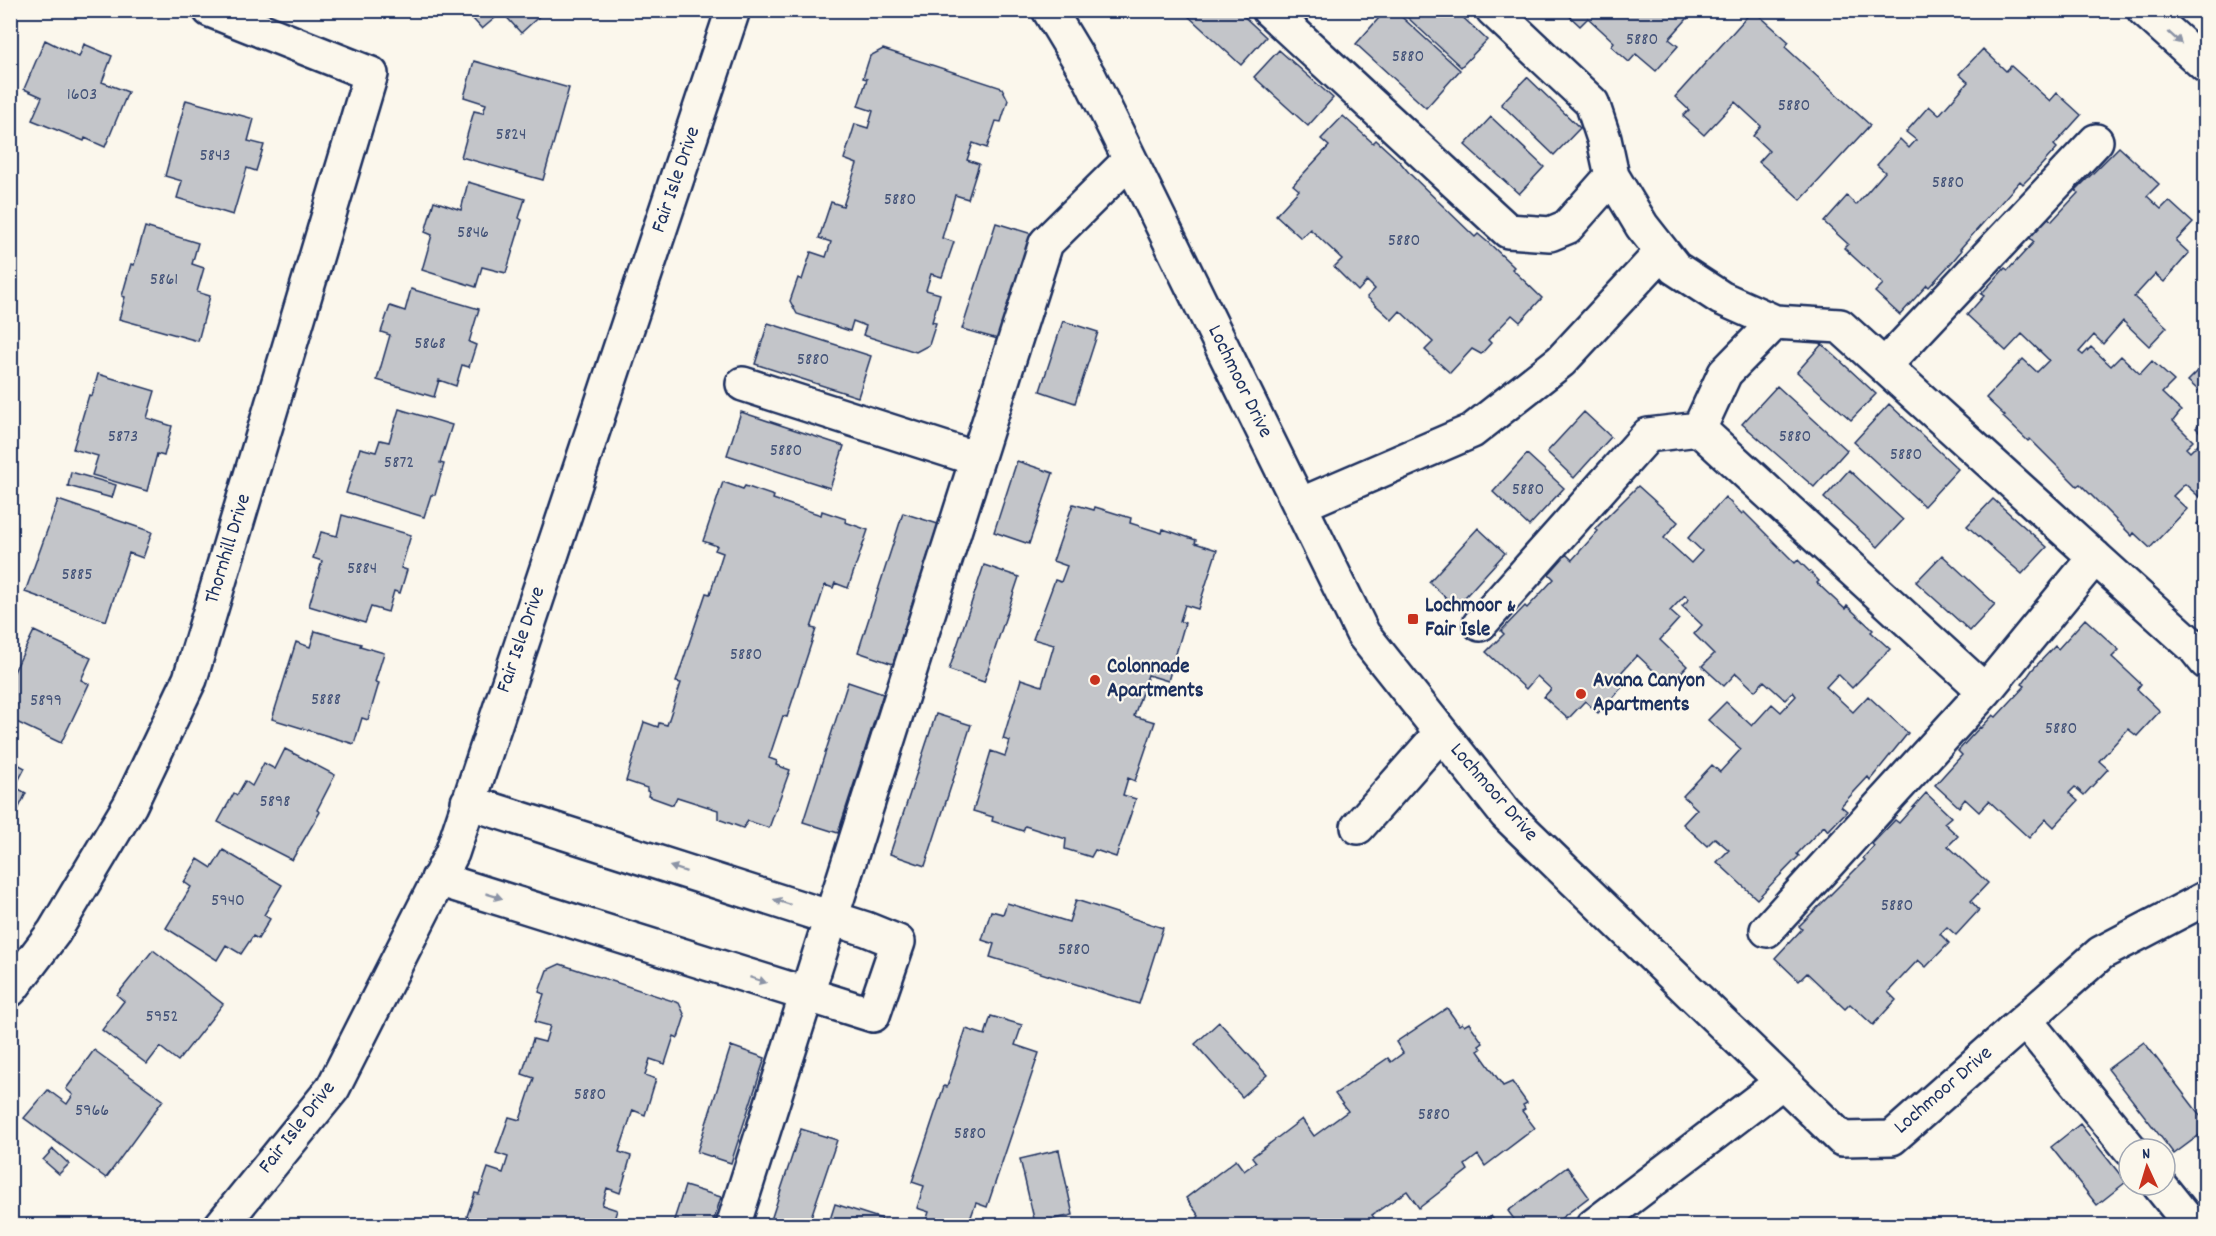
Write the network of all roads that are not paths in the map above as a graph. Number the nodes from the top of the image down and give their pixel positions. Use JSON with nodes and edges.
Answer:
{"nodes":[{"id":1,"x":210,"y":10,"type":"edge"},
{"id":2,"x":733,"y":10,"type":"edge"},
{"id":3,"x":1049,"y":10,"type":"edge"},
{"id":4,"x":1269,"y":10,"type":"edge"},
{"id":5,"x":2144,"y":10,"type":"edge"},
{"id":6,"x":1505,"y":15,"type":"edge"},
{"id":7,"x":2205,"y":66,"type":"edge"},
{"id":8,"x":2096,"y":141,"type":"dead end"},
{"id":9,"x":1130,"y":160,"type":"junction"},
{"id":10,"x":1612,"y":176,"type":"junction"},
{"id":11,"x":1662,"y":252,"type":"junction"},
{"id":12,"x":1776,"y":322,"type":"junction"},
{"id":13,"x":1884,"y":366,"type":"junction"},
{"id":14,"x":743,"y":384,"type":"dead end"},
{"id":15,"x":1699,"y":429,"type":"junction"},
{"id":16,"x":977,"y":459,"type":"junction"},
{"id":17,"x":1300,"y":505,"type":"junction"},
{"id":18,"x":2095,"y":557,"type":"junction"},
{"id":19,"x":1480,"y":624,"type":"dead end"},
{"id":20,"x":2202,"y":648,"type":"edge"},
{"id":21,"x":1985,"y":691,"type":"junction"},
{"id":22,"x":1442,"y":733,"type":"junction"},
{"id":23,"x":468,"y":802,"type":"junction"},
{"id":24,"x":1358,"y":827,"type":"dead end"},
{"id":25,"x":438,"y":879,"type":"junction"},
{"id":26,"x":2205,"y":898,"type":"edge"},
{"id":27,"x":831,"y":918,"type":"junction"},
{"id":28,"x":1767,"y":930,"type":"dead end"},
{"id":29,"x":10,"y":990,"type":"edge"},
{"id":30,"x":807,"y":995,"type":"junction"},
{"id":31,"x":2025,"y":1020,"type":"junction"},
{"id":32,"x":1782,"y":1082,"type":"junction"},
{"id":33,"x":2120,"y":1137,"type":"edge"},
{"id":34,"x":2169,"y":1197,"type":"edge"},
{"id":35,"x":221,"y":1226,"type":"edge"},
{"id":36,"x":733,"y":1226,"type":"edge"},
{"id":37,"x":1593,"y":1226,"type":"edge"},
{"id":38,"x":2192,"y":1226,"type":"edge"}],
"edges":[{"from":1,"to":29,"type":"street","name":"Thornhill Drive"},
{"from":2,"to":23,"type":"street","name":"Fair Isle Drive"},
{"from":3,"to":9,"type":"street","name":"Lochmoor Drive"},
{"from":4,"to":10,"type":"street"},
{"from":5,"to":7,"type":"street","one_way":true},
{"from":6,"to":10,"type":"street"},
{"from":8,"to":13,"type":"street"},
{"from":9,"to":16,"type":"street"},
{"from":9,"to":17,"type":"street","name":"Lochmoor Drive"},
{"from":10,"to":11,"type":"street"},
{"from":11,"to":12,"type":"street"},
{"from":11,"to":17,"type":"street"},
{"from":12,"to":13,"type":"street"},
{"from":12,"to":15,"type":"street"},
{"from":13,"to":18,"type":"street"},
{"from":14,"to":16,"type":"street"},
{"from":15,"to":19,"type":"street"},
{"from":15,"to":21,"type":"street"},
{"from":16,"to":27,"type":"street"},
{"from":17,"to":22,"type":"street","name":"Lochmoor Drive"},
{"from":18,"to":20,"type":"street"},
{"from":18,"to":21,"type":"street"},
{"from":21,"to":28,"type":"street"},
{"from":22,"to":24,"type":"street"},
{"from":22,"to":32,"type":"street","name":"Lochmoor Drive"},
{"from":23,"to":25,"type":"street","name":"Fair Isle Drive"},
{"from":27,"to":23,"type":"street","one_way":true},
{"from":25,"to":30,"type":"street","one_way":true},
{"from":25,"to":35,"type":"street","name":"Fair Isle Drive"},
{"from":26,"to":31,"type":"street","name":"Lochmoor Drive"},
{"from":27,"to":30,"type":"street"},
{"from":27,"to":30,"type":"street"},
{"from":30,"to":36,"type":"street"},
{"from":31,"to":32,"type":"street","name":"Lochmoor Drive"},
{"from":31,"to":33,"type":"street"},
{"from":32,"to":37,"type":"street"},
{"from":34,"to":38,"type":"street"}]}
